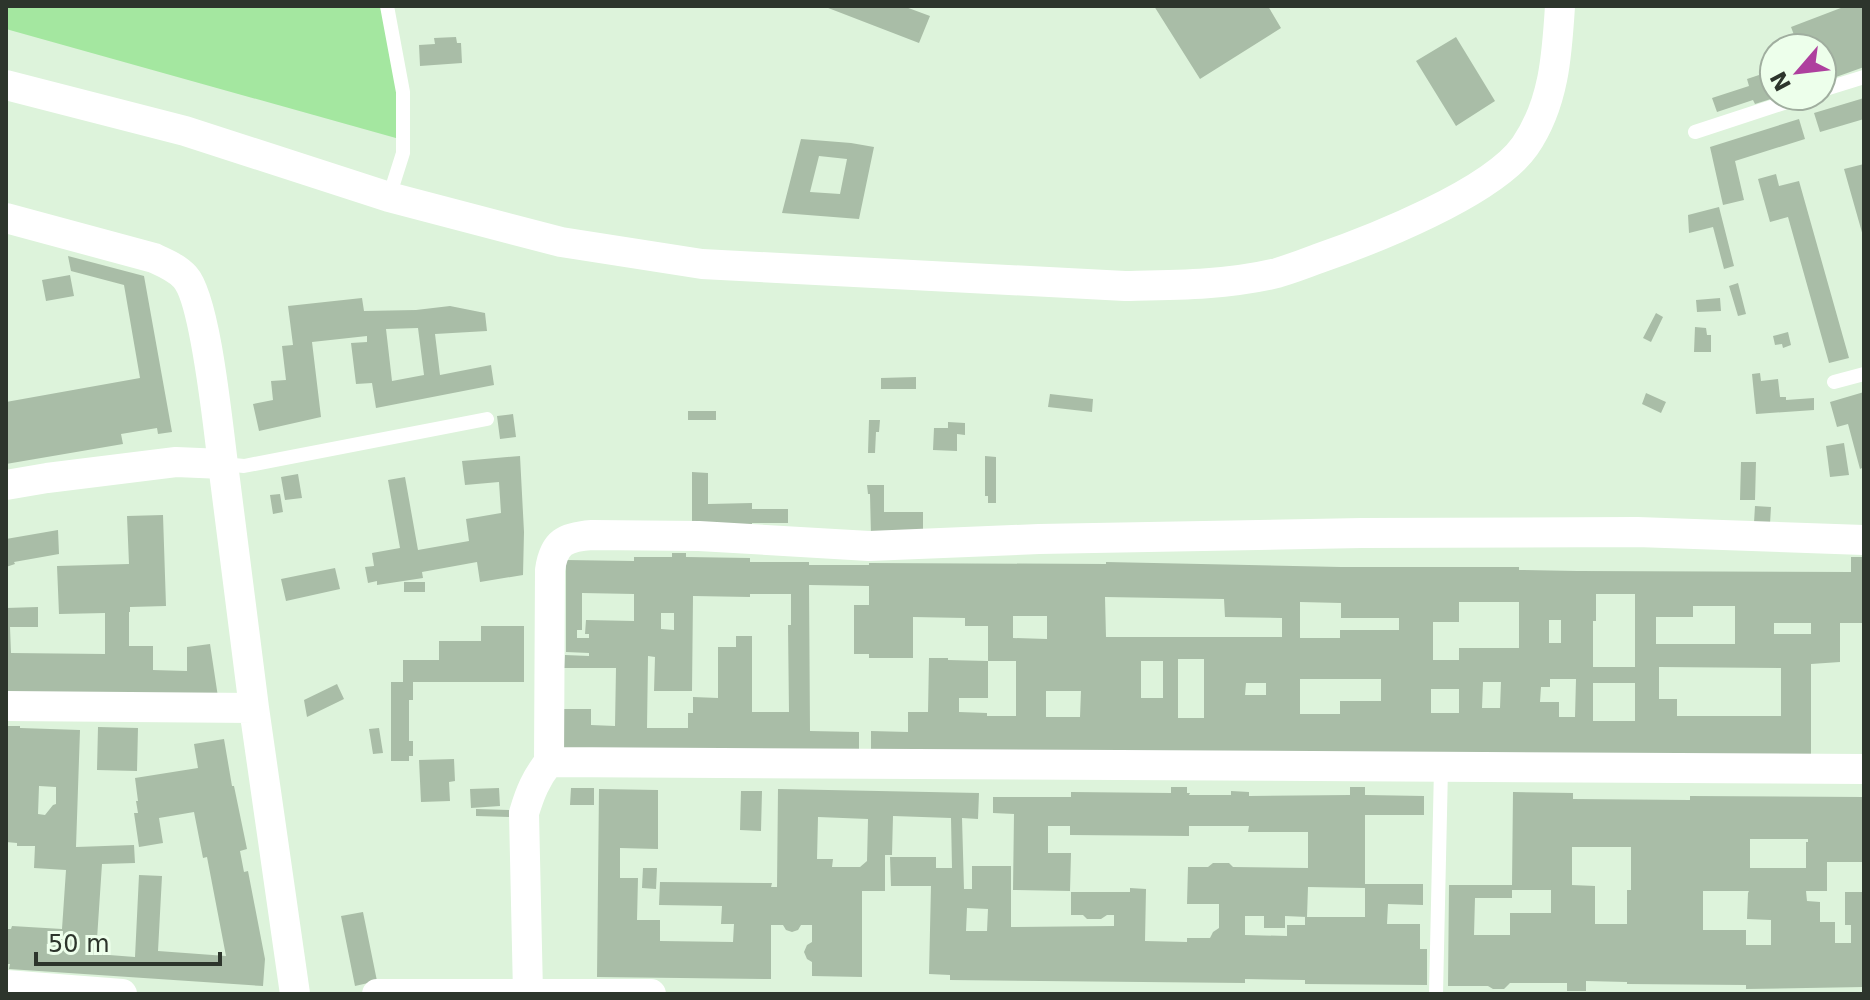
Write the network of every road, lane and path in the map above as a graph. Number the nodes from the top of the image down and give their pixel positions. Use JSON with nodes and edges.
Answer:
{"nodes":[{"id":1,"x":387,"y":6,"type":"edge"},
{"id":2,"x":1560,"y":6,"type":"edge"},
{"id":3,"x":1864,"y":77,"type":"edge"},
{"id":4,"x":6,"y":85,"type":"edge"},
{"id":5,"x":1838,"y":85,"type":"edge"},
{"id":6,"x":1758,"y":111,"type":"edge"},
{"id":7,"x":1695,"y":132,"type":"dead end"},
{"id":8,"x":389,"y":197,"type":"junction"},
{"id":9,"x":6,"y":218,"type":"edge"},
{"id":10,"x":1864,"y":374,"type":"edge"},
{"id":11,"x":1834,"y":382,"type":"dead end"},
{"id":12,"x":487,"y":419,"type":"dead end"},
{"id":13,"x":223,"y":464,"type":"junction"},
{"id":14,"x":6,"y":485,"type":"edge"},
{"id":15,"x":1864,"y":540,"type":"edge"},
{"id":16,"x":6,"y":706,"type":"edge"},
{"id":17,"x":254,"y":708,"type":"junction"},
{"id":18,"x":549,"y":762,"type":"junction"},
{"id":19,"x":1441,"y":768,"type":"junction"},
{"id":20,"x":1864,"y":769,"type":"edge"},
{"id":21,"x":6,"y":985,"type":"edge"},
{"id":22,"x":528,"y":993,"type":"edge"},
{"id":23,"x":122,"y":994,"type":"edge"},
{"id":24,"x":295,"y":994,"type":"edge"},
{"id":25,"x":377,"y":994,"type":"edge"},
{"id":26,"x":651,"y":994,"type":"edge"},
{"id":27,"x":1436,"y":994,"type":"edge"}],
"edges":[{"from":1,"to":8,"type":"lane"},
{"from":2,"to":8,"type":"street"},
{"from":3,"to":5,"type":"lane"},
{"from":4,"to":8,"type":"street"},
{"from":6,"to":7,"type":"lane"},
{"from":9,"to":13,"type":"street"},
{"from":10,"to":11,"type":"lane"},
{"from":12,"to":13,"type":"lane"},
{"from":13,"to":14,"type":"street"},
{"from":13,"to":17,"type":"street"},
{"from":15,"to":18,"type":"street"},
{"from":16,"to":17,"type":"street"},
{"from":17,"to":24,"type":"street"},
{"from":18,"to":19,"type":"street"},
{"from":18,"to":22,"type":"street"},
{"from":19,"to":20,"type":"street"},
{"from":19,"to":27,"type":"lane"},
{"from":21,"to":23,"type":"street"},
{"from":22,"to":25,"type":"street"},
{"from":22,"to":26,"type":"street"}]}
